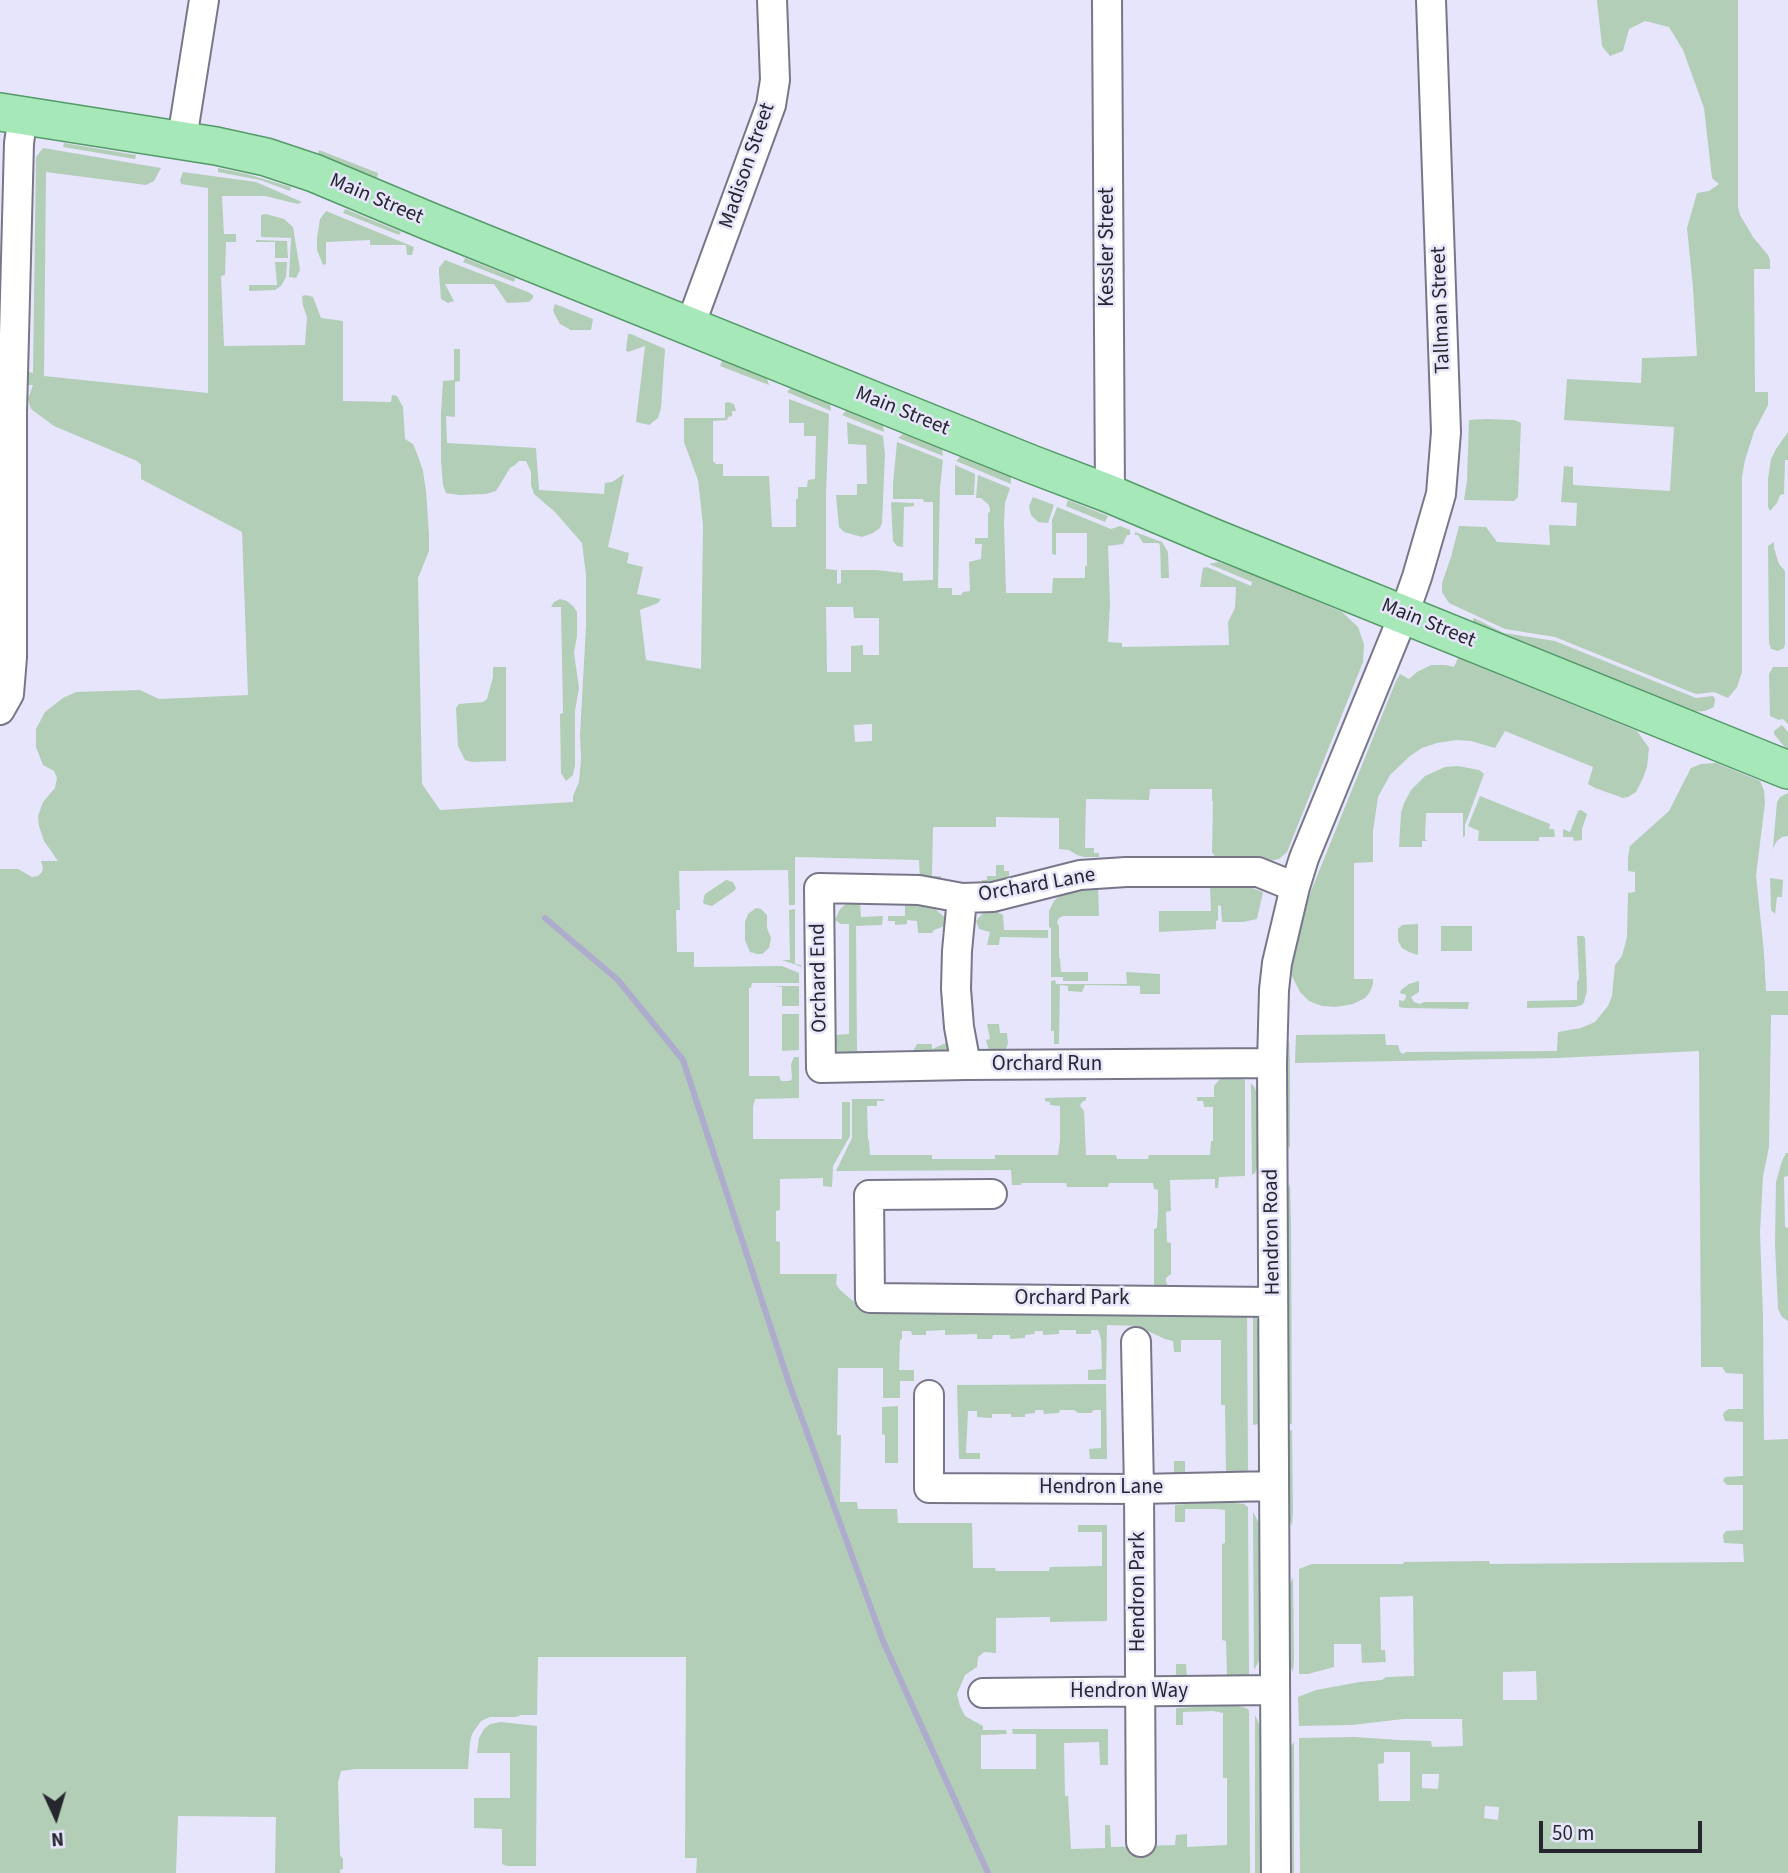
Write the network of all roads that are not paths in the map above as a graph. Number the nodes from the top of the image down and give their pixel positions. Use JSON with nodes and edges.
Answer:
{"nodes":[{"id":1,"x":204,"y":0,"type":"edge"},
{"id":2,"x":772,"y":0,"type":"edge"},
{"id":3,"x":1107,"y":0,"type":"edge"},
{"id":4,"x":1431,"y":0,"type":"edge"},
{"id":5,"x":12,"y":114,"type":"edge"},
{"id":6,"x":182,"y":139,"type":"junction"},
{"id":7,"x":690,"y":326,"type":"junction"},
{"id":8,"x":6,"y":456,"type":"edge"},
{"id":9,"x":1110,"y":494,"type":"junction"},
{"id":10,"x":1404,"y":614,"type":"junction"},
{"id":11,"x":2,"y":708,"type":"edge"},
{"id":12,"x":1788,"y":770,"type":"edge"},
{"id":13,"x":1295,"y":887,"type":"junction"},
{"id":14,"x":819,"y":888,"type":"joint"},
{"id":15,"x":962,"y":898,"type":"junction"},
{"id":16,"x":1272,"y":1063,"type":"junction"},
{"id":17,"x":966,"y":1065,"type":"junction"},
{"id":18,"x":821,"y":1068,"type":"joint"},
{"id":19,"x":992,"y":1194,"type":"dead end"},
{"id":20,"x":1273,"y":1302,"type":"junction"},
{"id":21,"x":1136,"y":1342,"type":"dead end"},
{"id":22,"x":929,"y":1395,"type":"dead end"},
{"id":23,"x":1274,"y":1486,"type":"junction"},
{"id":24,"x":1139,"y":1489,"type":"junction"},
{"id":25,"x":1275,"y":1690,"type":"junction"},
{"id":26,"x":1139,"y":1692,"type":"junction"},
{"id":27,"x":983,"y":1693,"type":"dead end"},
{"id":28,"x":1141,"y":1842,"type":"dead end"},
{"id":29,"x":1276,"y":1873,"type":"edge"}],
"edges":[{"from":1,"to":6,"type":"street"},
{"from":2,"to":7,"type":"street","name":"Madison Street"},
{"from":3,"to":9,"type":"street","name":"Kessler Street"},
{"from":4,"to":10,"type":"street","name":"Tallman Street"},
{"from":5,"to":6,"type":"main road","name":"Main Street"},
{"from":5,"to":8,"type":"street"},
{"from":6,"to":7,"type":"main road","name":"Main Street"},
{"from":7,"to":9,"type":"main road","name":"Main Street"},
{"from":8,"to":11,"type":"street"},
{"from":9,"to":10,"type":"main road","name":"Main Street"},
{"from":10,"to":12,"type":"main road","name":"Main Street"},
{"from":10,"to":13,"type":"street","name":"Hendron Road"},
{"from":13,"to":15,"type":"street","name":"Orchard Lane"},
{"from":13,"to":16,"type":"street","name":"Hendron Road"},
{"from":14,"to":15,"type":"street","name":"Orchard Lane"},
{"from":14,"to":18,"type":"street","name":"Orchard End"},
{"from":15,"to":17,"type":"street"},
{"from":16,"to":17,"type":"street","name":"Orchard Run"},
{"from":16,"to":20,"type":"street","name":"Hendron Road"},
{"from":17,"to":18,"type":"street","name":"Orchard Run"},
{"from":19,"to":20,"type":"street","name":"Orchard Park"},
{"from":20,"to":23,"type":"street","name":"Hendron Road"},
{"from":21,"to":24,"type":"street","name":"Hendron Park"},
{"from":22,"to":24,"type":"street","name":"Hendron Lane"},
{"from":23,"to":24,"type":"street","name":"Hendron Lane"},
{"from":23,"to":25,"type":"street","name":"Hendron Road"},
{"from":24,"to":26,"type":"street","name":"Hendron Park"},
{"from":25,"to":26,"type":"street","name":"Hendron Way"},
{"from":25,"to":29,"type":"street","name":"Hendron Road"},
{"from":26,"to":27,"type":"street","name":"Hendron Way"},
{"from":26,"to":28,"type":"street","name":"Hendron Park"}]}
